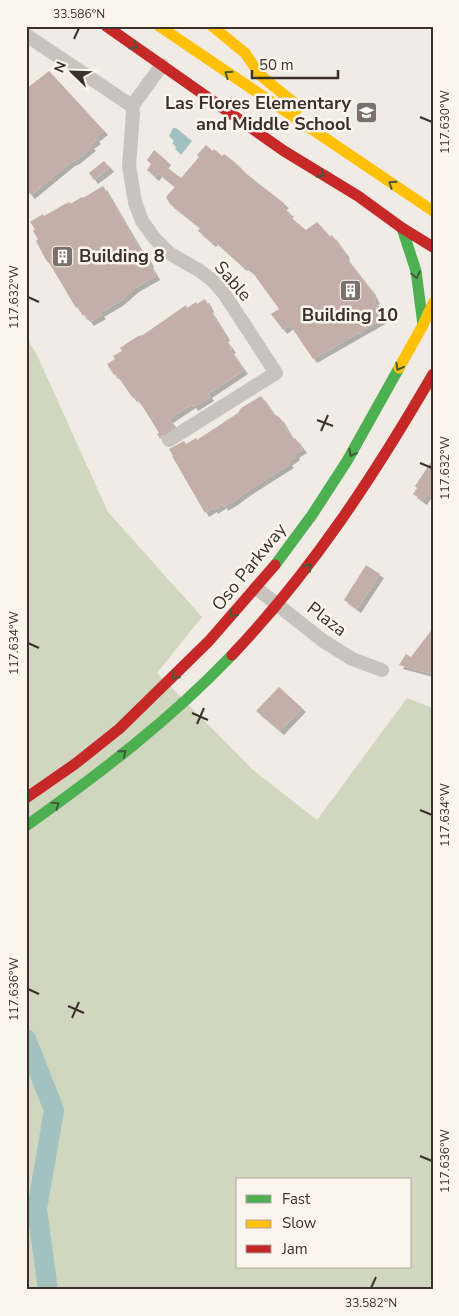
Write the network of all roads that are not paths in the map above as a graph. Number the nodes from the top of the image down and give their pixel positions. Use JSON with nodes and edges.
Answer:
{"nodes":[{"id":1,"x":106,"y":26,"type":"edge"},
{"id":2,"x":159,"y":26,"type":"edge"},
{"id":3,"x":212,"y":26,"type":"edge"},
{"id":4,"x":26,"y":34,"type":"edge"},
{"id":5,"x":162,"y":65,"type":"junction"},
{"id":6,"x":132,"y":106,"type":"junction"},
{"id":7,"x":307,"y":127,"type":"junction"},
{"id":8,"x":433,"y":211,"type":"edge"},
{"id":9,"x":402,"y":228,"type":"junction"},
{"id":10,"x":433,"y":247,"type":"edge"},
{"id":11,"x":433,"y":303,"type":"edge"},
{"id":12,"x":422,"y":325,"type":"junction"},
{"id":13,"x":433,"y":374,"type":"edge"},
{"id":14,"x":169,"y":440,"type":"dead end"},
{"id":15,"x":256,"y":588,"type":"junction"},
{"id":16,"x":278,"y":605,"type":"junction"},
{"id":17,"x":382,"y":670,"type":"dead end"},
{"id":18,"x":26,"y":798,"type":"edge"},
{"id":19,"x":26,"y":826,"type":"edge"}],
"edges":[{"from":1,"to":5,"type":"main road","one_way":true},
{"from":7,"to":2,"type":"main road","one_way":true},
{"from":3,"to":7,"type":"main road"},
{"from":4,"to":6,"type":"street"},
{"from":5,"to":6,"type":"street"},
{"from":5,"to":9,"type":"main road","one_way":true},
{"from":6,"to":14,"type":"street","name":"Sable"},
{"from":8,"to":7,"type":"main road","one_way":true},
{"from":9,"to":10,"type":"main road"},
{"from":9,"to":12,"type":"main road","one_way":true},
{"from":11,"to":12,"type":"main road","name":"Oso Parkway"},
{"from":12,"to":15,"type":"main road","name":"Oso Parkway","one_way":true},
{"from":16,"to":13,"type":"main road","one_way":true},
{"from":15,"to":16,"type":"street","name":"Plaza"},
{"from":15,"to":18,"type":"main road","name":"Oso Parkway","one_way":true},
{"from":16,"to":17,"type":"street","name":"Plaza"},
{"from":19,"to":16,"type":"main road","one_way":true}]}
